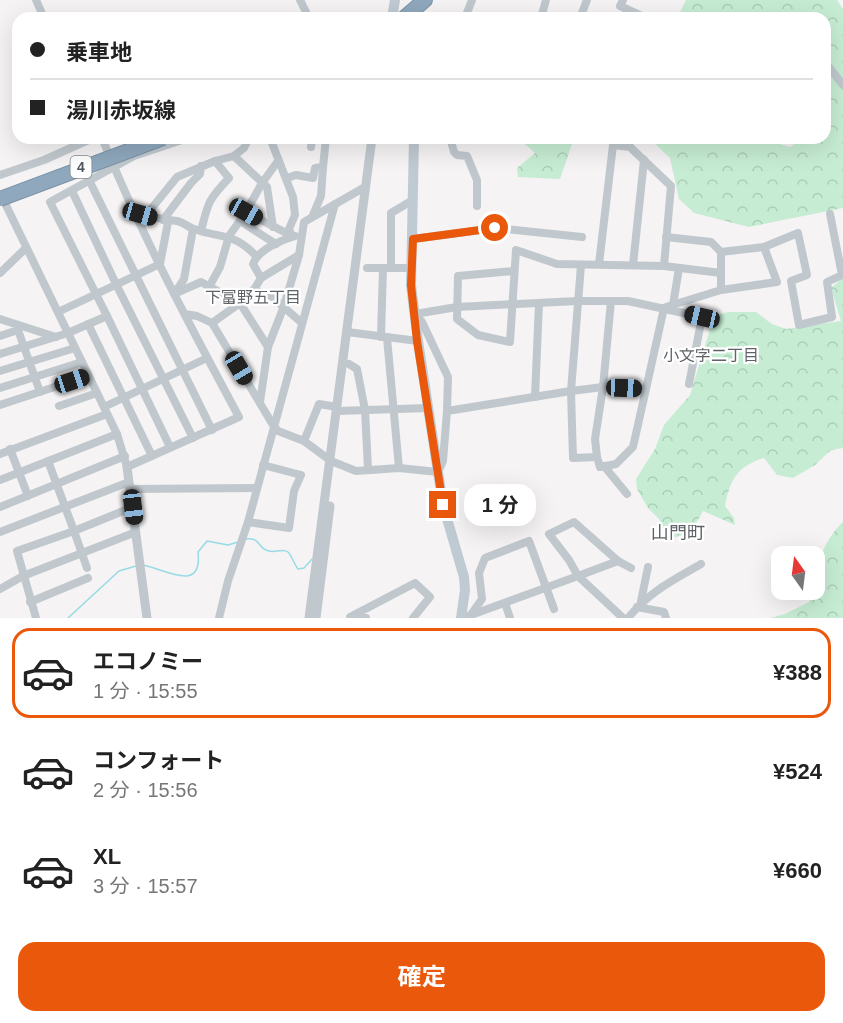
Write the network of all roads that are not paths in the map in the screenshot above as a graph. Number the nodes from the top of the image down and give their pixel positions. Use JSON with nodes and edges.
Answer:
{"nodes":[{"id":1,"x":425,"y":0,"type":"edge"},
{"id":2,"x":436,"y":0,"type":"edge"},
{"id":3,"x":623,"y":0,"type":"edge"},
{"id":4,"x":411,"y":12,"type":"edge"},
{"id":5,"x":423,"y":12,"type":"edge"},
{"id":6,"x":633,"y":12,"type":"edge"},
{"id":7,"x":831,"y":70,"type":"edge"},
{"id":8,"x":843,"y":85,"type":"edge"},
{"id":9,"x":80,"y":144,"type":"edge"},
{"id":10,"x":104,"y":144,"type":"edge"},
{"id":11,"x":124,"y":144,"type":"edge"},
{"id":12,"x":149,"y":144,"type":"edge"},
{"id":13,"x":170,"y":144,"type":"edge"},
{"id":14,"x":246,"y":144,"type":"edge"},
{"id":15,"x":272,"y":144,"type":"edge"},
{"id":16,"x":311,"y":144,"type":"edge"},
{"id":17,"x":325,"y":144,"type":"edge"},
{"id":18,"x":371,"y":144,"type":"edge"},
{"id":19,"x":377,"y":144,"type":"edge"},
{"id":20,"x":414,"y":144,"type":"edge"},
{"id":21,"x":452,"y":144,"type":"edge"},
{"id":22,"x":311,"y":147,"type":"dead end"},
{"id":23,"x":234,"y":156,"type":"junction"},
{"id":24,"x":644,"y":159,"type":"junction"},
{"id":25,"x":215,"y":161,"type":"junction"},
{"id":26,"x":279,"y":161,"type":"junction"},
{"id":27,"x":201,"y":166,"type":"junction"},
{"id":28,"x":323,"y":167,"type":"junction"},
{"id":29,"x":114,"y":168,"type":"junction"},
{"id":30,"x":0,"y":175,"type":"edge"},
{"id":31,"x":287,"y":178,"type":"junction"},
{"id":32,"x":90,"y":182,"type":"junction"},
{"id":33,"x":262,"y":183,"type":"junction"},
{"id":34,"x":365,"y":188,"type":"junction"},
{"id":35,"x":72,"y":191,"type":"junction"},
{"id":36,"x":0,"y":192,"type":"edge"},
{"id":37,"x":413,"y":200,"type":"junction"},
{"id":38,"x":335,"y":204,"type":"junction"},
{"id":39,"x":477,"y":206,"type":"dead end"},
{"id":40,"x":2,"y":207,"type":"edge"},
{"id":41,"x":246,"y":212,"type":"junction"},
{"id":42,"x":830,"y":214,"type":"dead end"},
{"id":43,"x":139,"y":215,"type":"junction"},
{"id":44,"x":313,"y":216,"type":"junction"},
{"id":45,"x":165,"y":221,"type":"junction"},
{"id":46,"x":240,"y":221,"type":"junction"},
{"id":47,"x":273,"y":227,"type":"junction"},
{"id":48,"x":197,"y":230,"type":"junction"},
{"id":49,"x":302,"y":233,"type":"junction"},
{"id":50,"x":230,"y":236,"type":"junction"},
{"id":51,"x":292,"y":236,"type":"junction"},
{"id":52,"x":582,"y":237,"type":"dead end"},
{"id":53,"x":666,"y":237,"type":"junction"},
{"id":54,"x":413,"y":239,"type":"junction"},
{"id":55,"x":276,"y":244,"type":"junction"},
{"id":56,"x":764,"y":247,"type":"junction"},
{"id":57,"x":26,"y":248,"type":"junction"},
{"id":58,"x":721,"y":252,"type":"junction"},
{"id":59,"x":299,"y":255,"type":"junction"},
{"id":60,"x":257,"y":257,"type":"junction"},
{"id":61,"x":160,"y":264,"type":"junction"},
{"id":62,"x":599,"y":264,"type":"junction"},
{"id":63,"x":581,"y":265,"type":"junction"},
{"id":64,"x":633,"y":265,"type":"junction"},
{"id":65,"x":664,"y":266,"type":"junction"},
{"id":66,"x":367,"y":268,"type":"dead end"},
{"id":67,"x":387,"y":268,"type":"junction"},
{"id":68,"x":412,"y":268,"type":"junction"},
{"id":69,"x":679,"y":268,"type":"junction"},
{"id":70,"x":514,"y":271,"type":"junction"},
{"id":71,"x":0,"y":273,"type":"edge"},
{"id":72,"x":722,"y":273,"type":"junction"},
{"id":73,"x":135,"y":275,"type":"junction"},
{"id":74,"x":261,"y":278,"type":"junction"},
{"id":75,"x":116,"y":284,"type":"junction"},
{"id":76,"x":209,"y":286,"type":"junction"},
{"id":77,"x":253,"y":290,"type":"junction"},
{"id":78,"x":721,"y":290,"type":"junction"},
{"id":79,"x":96,"y":294,"type":"junction"},
{"id":80,"x":174,"y":294,"type":"junction"},
{"id":81,"x":577,"y":301,"type":"junction"},
{"id":82,"x":611,"y":301,"type":"junction"},
{"id":83,"x":240,"y":303,"type":"junction"},
{"id":84,"x":539,"y":303,"type":"junction"},
{"id":85,"x":513,"y":304,"type":"junction"},
{"id":86,"x":673,"y":305,"type":"junction"},
{"id":87,"x":284,"y":306,"type":"junction"},
{"id":88,"x":457,"y":307,"type":"junction"},
{"id":89,"x":664,"y":308,"type":"junction"},
{"id":90,"x":58,"y":312,"type":"junction"},
{"id":91,"x":185,"y":314,"type":"junction"},
{"id":92,"x":415,"y":314,"type":"junction"},
{"id":93,"x":106,"y":316,"type":"junction"},
{"id":94,"x":0,"y":319,"type":"edge"},
{"id":95,"x":212,"y":323,"type":"junction"},
{"id":96,"x":302,"y":323,"type":"junction"},
{"id":97,"x":88,"y":324,"type":"junction"},
{"id":98,"x":68,"y":333,"type":"junction"},
{"id":99,"x":350,"y":333,"type":"junction"},
{"id":100,"x":0,"y":336,"type":"edge"},
{"id":101,"x":56,"y":337,"type":"junction"},
{"id":102,"x":384,"y":337,"type":"junction"},
{"id":103,"x":417,"y":341,"type":"junction"},
{"id":104,"x":24,"y":346,"type":"junction"},
{"id":105,"x":268,"y":347,"type":"junction"},
{"id":106,"x":75,"y":348,"type":"junction"},
{"id":107,"x":0,"y":354,"type":"edge"},
{"id":108,"x":207,"y":358,"type":"junction"},
{"id":109,"x":29,"y":362,"type":"junction"},
{"id":110,"x":82,"y":362,"type":"junction"},
{"id":111,"x":349,"y":364,"type":"junction"},
{"id":112,"x":182,"y":370,"type":"junction"},
{"id":113,"x":0,"y":371,"type":"edge"},
{"id":114,"x":88,"y":376,"type":"junction"},
{"id":115,"x":34,"y":377,"type":"junction"},
{"id":116,"x":163,"y":379,"type":"junction"},
{"id":117,"x":689,"y":384,"type":"dead end"},
{"id":118,"x":603,"y":387,"type":"junction"},
{"id":119,"x":0,"y":388,"type":"edge"},
{"id":120,"x":646,"y":388,"type":"junction"},
{"id":121,"x":142,"y":389,"type":"junction"},
{"id":122,"x":572,"y":391,"type":"junction"},
{"id":123,"x":40,"y":392,"type":"junction"},
{"id":124,"x":97,"y":393,"type":"junction"},
{"id":125,"x":124,"y":397,"type":"junction"},
{"id":126,"x":535,"y":397,"type":"junction"},
{"id":127,"x":260,"y":402,"type":"junction"},
{"id":128,"x":0,"y":405,"type":"edge"},
{"id":129,"x":59,"y":406,"type":"dead end"},
{"id":130,"x":428,"y":408,"type":"junction"},
{"id":131,"x":393,"y":409,"type":"junction"},
{"id":132,"x":106,"y":410,"type":"junction"},
{"id":133,"x":339,"y":410,"type":"junction"},
{"id":134,"x":365,"y":410,"type":"junction"},
{"id":135,"x":447,"y":411,"type":"junction"},
{"id":136,"x":273,"y":425,"type":"junction"},
{"id":137,"x":212,"y":430,"type":"junction"},
{"id":138,"x":117,"y":434,"type":"junction"},
{"id":139,"x":193,"y":438,"type":"junction"},
{"id":140,"x":304,"y":441,"type":"junction"},
{"id":141,"x":170,"y":447,"type":"junction"},
{"id":142,"x":10,"y":449,"type":"junction"},
{"id":143,"x":0,"y":454,"type":"edge"},
{"id":144,"x":125,"y":456,"type":"junction"},
{"id":145,"x":152,"y":456,"type":"junction"},
{"id":146,"x":597,"y":457,"type":"junction"},
{"id":147,"x":48,"y":461,"type":"junction"},
{"id":148,"x":333,"y":462,"type":"junction"},
{"id":149,"x":263,"y":465,"type":"junction"},
{"id":150,"x":604,"y":466,"type":"junction"},
{"id":151,"x":128,"y":467,"type":"junction"},
{"id":152,"x":399,"y":468,"type":"junction"},
{"id":153,"x":368,"y":469,"type":"junction"},
{"id":154,"x":438,"y":472,"type":"junction"},
{"id":155,"x":19,"y":473,"type":"junction"},
{"id":156,"x":0,"y":480,"type":"edge"},
{"id":157,"x":56,"y":484,"type":"junction"},
{"id":158,"x":130,"y":486,"type":"junction"},
{"id":159,"x":257,"y":488,"type":"junction"},
{"id":160,"x":627,"y":494,"type":"dead end"},
{"id":161,"x":28,"y":496,"type":"junction"},
{"id":162,"x":0,"y":507,"type":"edge"},
{"id":163,"x":65,"y":507,"type":"junction"},
{"id":164,"x":133,"y":507,"type":"junction"},
{"id":165,"x":248,"y":522,"type":"junction"},
{"id":166,"x":74,"y":531,"type":"junction"},
{"id":167,"x":0,"y":532,"type":"edge"},
{"id":168,"x":136,"y":532,"type":"junction"},
{"id":169,"x":82,"y":553,"type":"junction"},
{"id":170,"x":618,"y":561,"type":"junction"},
{"id":171,"x":701,"y":564,"type":"dead end"},
{"id":172,"x":87,"y":567,"type":"dead end"},
{"id":173,"x":648,"y":567,"type":"dead end"},
{"id":174,"x":631,"y":568,"type":"dead end"},
{"id":175,"x":22,"y":576,"type":"junction"},
{"id":176,"x":578,"y":576,"type":"junction"},
{"id":177,"x":88,"y":578,"type":"dead end"},
{"id":178,"x":547,"y":588,"type":"junction"},
{"id":179,"x":0,"y":589,"type":"edge"},
{"id":180,"x":30,"y":602,"type":"junction"},
{"id":181,"x":505,"y":603,"type":"junction"},
{"id":182,"x":639,"y":605,"type":"junction"},
{"id":183,"x":554,"y":609,"type":"dead end"},
{"id":184,"x":418,"y":617,"type":"edge"},
{"id":185,"x":465,"y":617,"type":"edge"},
{"id":186,"x":36,"y":618,"type":"edge"},
{"id":187,"x":147,"y":618,"type":"edge"},
{"id":188,"x":219,"y":618,"type":"edge"},
{"id":189,"x":309,"y":618,"type":"edge"},
{"id":190,"x":316,"y":618,"type":"edge"},
{"id":191,"x":366,"y":618,"type":"edge"},
{"id":192,"x":510,"y":618,"type":"edge"},
{"id":193,"x":623,"y":618,"type":"edge"},
{"id":194,"x":628,"y":618,"type":"edge"},
{"id":195,"x":666,"y":618,"type":"edge"}],
"edges":[{"from":1,"to":4,"type":"highway"},
{"from":2,"to":5,"type":"highway"},
{"from":3,"to":6,"type":"street"},
{"from":7,"to":8,"type":"street"},
{"from":9,"to":30,"type":"street"},
{"from":10,"to":29,"type":"street"},
{"from":11,"to":36,"type":"highway","number":"4"},
{"from":12,"to":40,"type":"highway","number":"4","bridge":true},
{"from":13,"to":29,"type":"street"},
{"from":14,"to":23,"type":"street"},
{"from":15,"to":26,"type":"street"},
{"from":16,"to":22,"type":"street"},
{"from":17,"to":28,"type":"street"},
{"from":18,"to":34,"type":"street"},
{"from":19,"to":99,"type":"street"},
{"from":20,"to":37,"type":"main road"},
{"from":21,"to":39,"type":"street"},
{"from":23,"to":25,"type":"street"},
{"from":23,"to":33,"type":"street"},
{"from":24,"to":53,"type":"street"},
{"from":24,"to":62,"type":"street"},
{"from":24,"to":64,"type":"street"},
{"from":25,"to":27,"type":"street"},
{"from":25,"to":48,"type":"street"},
{"from":26,"to":31,"type":"street"},
{"from":26,"to":33,"type":"street"},
{"from":27,"to":43,"type":"street"},
{"from":27,"to":45,"type":"street"},
{"from":28,"to":31,"type":"street"},
{"from":28,"to":44,"type":"street"},
{"from":29,"to":32,"type":"street"},
{"from":29,"to":43,"type":"street"},
{"from":31,"to":51,"type":"street"},
{"from":32,"to":35,"type":"street"},
{"from":32,"to":73,"type":"street"},
{"from":33,"to":41,"type":"street"},
{"from":33,"to":47,"type":"street"},
{"from":34,"to":38,"type":"street"},
{"from":34,"to":99,"type":"street"},
{"from":35,"to":75,"type":"street"},
{"from":35,"to":79,"type":"street"},
{"from":36,"to":40,"type":"street"},
{"from":37,"to":54,"type":"main road"},
{"from":37,"to":67,"type":"street"},
{"from":38,"to":44,"type":"street"},
{"from":38,"to":96,"type":"street"},
{"from":40,"to":57,"type":"street"},
{"from":41,"to":46,"type":"street"},
{"from":41,"to":47,"type":"street"},
{"from":42,"to":56,"type":"street"},
{"from":43,"to":45,"type":"street"},
{"from":43,"to":61,"type":"street"},
{"from":44,"to":49,"type":"street"},
{"from":45,"to":48,"type":"street"},
{"from":45,"to":61,"type":"street"},
{"from":46,"to":50,"type":"street"},
{"from":46,"to":55,"type":"street"},
{"from":47,"to":51,"type":"street"},
{"from":48,"to":50,"type":"street"},
{"from":48,"to":80,"type":"street"},
{"from":49,"to":51,"type":"street"},
{"from":49,"to":59,"type":"street"},
{"from":50,"to":60,"type":"street"},
{"from":50,"to":76,"type":"street"},
{"from":51,"to":55,"type":"street"},
{"from":52,"to":54,"type":"street"},
{"from":53,"to":58,"type":"street"},
{"from":53,"to":65,"type":"street"},
{"from":54,"to":68,"type":"main road"},
{"from":55,"to":60,"type":"street"},
{"from":56,"to":58,"type":"street"},
{"from":56,"to":78,"type":"street"},
{"from":57,"to":71,"type":"street"},
{"from":57,"to":90,"type":"street"},
{"from":58,"to":72,"type":"street"},
{"from":59,"to":74,"type":"street"},
{"from":59,"to":87,"type":"street"},
{"from":60,"to":74,"type":"street"},
{"from":61,"to":73,"type":"street"},
{"from":61,"to":80,"type":"street"},
{"from":62,"to":63,"type":"street"},
{"from":62,"to":64,"type":"street"},
{"from":63,"to":70,"type":"street"},
{"from":63,"to":81,"type":"street"},
{"from":64,"to":65,"type":"street"},
{"from":65,"to":69,"type":"street"},
{"from":66,"to":67,"type":"street"},
{"from":67,"to":68,"type":"street"},
{"from":67,"to":102,"type":"street"},
{"from":68,"to":92,"type":"main road"},
{"from":69,"to":72,"type":"street"},
{"from":69,"to":86,"type":"street"},
{"from":70,"to":85,"type":"street"},
{"from":70,"to":88,"type":"street"},
{"from":72,"to":78,"type":"street"},
{"from":73,"to":75,"type":"street"},
{"from":73,"to":112,"type":"street"},
{"from":74,"to":77,"type":"street"},
{"from":75,"to":79,"type":"street"},
{"from":75,"to":116,"type":"street"},
{"from":76,"to":80,"type":"street"},
{"from":76,"to":83,"type":"street"},
{"from":77,"to":83,"type":"street"},
{"from":77,"to":87,"type":"street"},
{"from":78,"to":86,"type":"street"},
{"from":79,"to":90,"type":"street"},
{"from":79,"to":93,"type":"street"},
{"from":80,"to":91,"type":"street"},
{"from":81,"to":82,"type":"street"},
{"from":81,"to":84,"type":"street"},
{"from":81,"to":122,"type":"street"},
{"from":82,"to":89,"type":"street"},
{"from":82,"to":118,"type":"street"},
{"from":83,"to":95,"type":"street"},
{"from":83,"to":105,"type":"street"},
{"from":84,"to":85,"type":"street"},
{"from":84,"to":126,"type":"street"},
{"from":85,"to":88,"type":"street"},
{"from":85,"to":88,"type":"street"},
{"from":86,"to":89,"type":"street"},
{"from":87,"to":96,"type":"street"},
{"from":87,"to":105,"type":"street"},
{"from":88,"to":92,"type":"street"},
{"from":89,"to":117,"type":"street"},
{"from":89,"to":120,"type":"street"},
{"from":90,"to":98,"type":"street"},
{"from":91,"to":95,"type":"street"},
{"from":91,"to":108,"type":"street"},
{"from":92,"to":103,"type":"main road"},
{"from":92,"to":135,"type":"street"},
{"from":93,"to":97,"type":"street"},
{"from":93,"to":121,"type":"street"},
{"from":94,"to":101,"type":"street"},
{"from":95,"to":127,"type":"street"},
{"from":96,"to":136,"type":"street"},
{"from":97,"to":98,"type":"street"},
{"from":97,"to":125,"type":"street"},
{"from":98,"to":101,"type":"street"},
{"from":98,"to":106,"type":"street"},
{"from":99,"to":102,"type":"street"},
{"from":99,"to":111,"type":"street"},
{"from":99,"to":133,"type":"street"},
{"from":100,"to":104,"type":"street"},
{"from":101,"to":104,"type":"street"},
{"from":102,"to":103,"type":"street"},
{"from":102,"to":131,"type":"street"},
{"from":103,"to":130,"type":"main road"},
{"from":104,"to":107,"type":"street"},
{"from":104,"to":109,"type":"street"},
{"from":105,"to":127,"type":"street"},
{"from":106,"to":109,"type":"street"},
{"from":106,"to":110,"type":"street"},
{"from":108,"to":112,"type":"street"},
{"from":108,"to":137,"type":"street"},
{"from":109,"to":113,"type":"street"},
{"from":109,"to":115,"type":"street"},
{"from":110,"to":114,"type":"street"},
{"from":110,"to":115,"type":"street"},
{"from":111,"to":133,"type":"street"},
{"from":111,"to":134,"type":"street"},
{"from":112,"to":116,"type":"street"},
{"from":112,"to":137,"type":"street"},
{"from":114,"to":123,"type":"street"},
{"from":114,"to":124,"type":"street"},
{"from":115,"to":119,"type":"street"},
{"from":115,"to":123,"type":"street"},
{"from":116,"to":121,"type":"street"},
{"from":116,"to":139,"type":"street"},
{"from":118,"to":120,"type":"street"},
{"from":118,"to":122,"type":"street"},
{"from":118,"to":146,"type":"street"},
{"from":120,"to":150,"type":"street"},
{"from":121,"to":125,"type":"street"},
{"from":121,"to":141,"type":"street"},
{"from":122,"to":126,"type":"street"},
{"from":122,"to":146,"type":"street"},
{"from":123,"to":128,"type":"street"},
{"from":124,"to":129,"type":"street"},
{"from":124,"to":132,"type":"street"},
{"from":125,"to":132,"type":"street"},
{"from":125,"to":145,"type":"street"},
{"from":126,"to":135,"type":"street"},
{"from":127,"to":136,"type":"street"},
{"from":130,"to":131,"type":"street"},
{"from":130,"to":154,"type":"main road"},
{"from":131,"to":134,"type":"street"},
{"from":131,"to":152,"type":"street"},
{"from":132,"to":138,"type":"street"},
{"from":132,"to":142,"type":"street"},
{"from":133,"to":134,"type":"street"},
{"from":133,"to":140,"type":"street"},
{"from":133,"to":148,"type":"street"},
{"from":134,"to":153,"type":"street"},
{"from":135,"to":154,"type":"street"},
{"from":136,"to":140,"type":"street"},
{"from":136,"to":149,"type":"street"},
{"from":137,"to":139,"type":"street"},
{"from":138,"to":144,"type":"street"},
{"from":138,"to":147,"type":"street"},
{"from":139,"to":141,"type":"street"},
{"from":140,"to":148,"type":"street"},
{"from":141,"to":145,"type":"street"},
{"from":142,"to":143,"type":"street"},
{"from":142,"to":155,"type":"street"},
{"from":144,"to":151,"type":"street"},
{"from":144,"to":157,"type":"street"},
{"from":145,"to":151,"type":"street"},
{"from":146,"to":150,"type":"street"},
{"from":147,"to":155,"type":"street"},
{"from":147,"to":157,"type":"street"},
{"from":148,"to":153,"type":"street"},
{"from":148,"to":189,"type":"street"},
{"from":148,"to":190,"type":"street"},
{"from":149,"to":159,"type":"street"},
{"from":149,"to":165,"type":"street"},
{"from":150,"to":160,"type":"street"},
{"from":151,"to":158,"type":"street"},
{"from":152,"to":153,"type":"street"},
{"from":152,"to":154,"type":"street"},
{"from":154,"to":185,"type":"main road"},
{"from":155,"to":156,"type":"street"},
{"from":155,"to":161,"type":"street"},
{"from":157,"to":161,"type":"street"},
{"from":157,"to":163,"type":"street"},
{"from":158,"to":159,"type":"street"},
{"from":158,"to":163,"type":"street"},
{"from":158,"to":164,"type":"street"},
{"from":159,"to":165,"type":"street"},
{"from":161,"to":162,"type":"street"},
{"from":163,"to":166,"type":"street"},
{"from":163,"to":167,"type":"street"},
{"from":164,"to":166,"type":"street"},
{"from":164,"to":168,"type":"street"},
{"from":165,"to":188,"type":"street"},
{"from":166,"to":169,"type":"street"},
{"from":166,"to":175,"type":"street"},
{"from":168,"to":169,"type":"street"},
{"from":168,"to":187,"type":"street"},
{"from":169,"to":172,"type":"street"},
{"from":169,"to":175,"type":"street"},
{"from":170,"to":174,"type":"street"},
{"from":170,"to":176,"type":"street"},
{"from":170,"to":176,"type":"street"},
{"from":171,"to":182,"type":"street"},
{"from":173,"to":182,"type":"street"},
{"from":175,"to":179,"type":"street"},
{"from":175,"to":180,"type":"street"},
{"from":176,"to":178,"type":"street"},
{"from":176,"to":193,"type":"street"},
{"from":177,"to":180,"type":"street"},
{"from":178,"to":181,"type":"street"},
{"from":178,"to":183,"type":"street"},
{"from":178,"to":185,"type":"street"},
{"from":180,"to":186,"type":"street"},
{"from":181,"to":185,"type":"street"},
{"from":181,"to":192,"type":"street"},
{"from":182,"to":194,"type":"street"},
{"from":182,"to":195,"type":"street"},
{"from":184,"to":191,"type":"street"}]}
